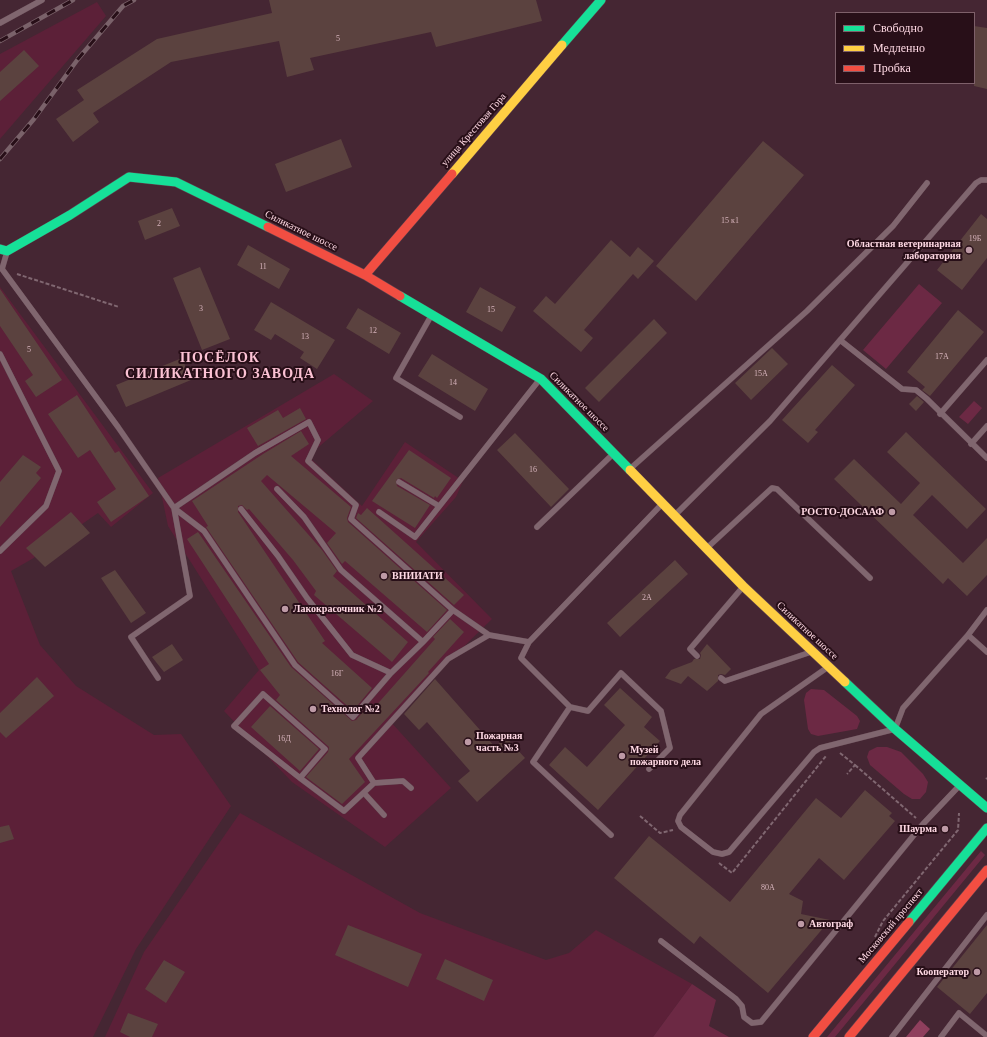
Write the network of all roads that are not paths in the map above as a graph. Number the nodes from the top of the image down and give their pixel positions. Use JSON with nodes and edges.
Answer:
{"nodes":[{"id":1,"x":42,"y":0,"type":"edge"},
{"id":2,"x":601,"y":0,"type":"edge"},
{"id":3,"x":0,"y":23,"type":"edge"},
{"id":4,"x":987,"y":180,"type":"edge"},
{"id":5,"x":927,"y":183,"type":"dead end"},
{"id":6,"x":4,"y":250,"type":"edge"},
{"id":7,"x":1,"y":270,"type":"edge"},
{"id":8,"x":365,"y":274,"type":"junction"},
{"id":9,"x":432,"y":314,"type":"junction"},
{"id":10,"x":840,"y":340,"type":"junction"},
{"id":11,"x":0,"y":354,"type":"edge"},
{"id":12,"x":987,"y":360,"type":"edge"},
{"id":13,"x":541,"y":379,"type":"junction"},
{"id":14,"x":940,"y":414,"type":"junction"},
{"id":15,"x":460,"y":417,"type":"dead end"},
{"id":16,"x":987,"y":426,"type":"edge"},
{"id":17,"x":971,"y":444,"type":"junction"},
{"id":18,"x":614,"y":453,"type":"junction"},
{"id":19,"x":987,"y":458,"type":"edge"},
{"id":20,"x":629,"y":470,"type":"junction"},
{"id":21,"x":399,"y":482,"type":"dead end"},
{"id":22,"x":277,"y":490,"type":"dead end"},
{"id":23,"x":663,"y":504,"type":"junction"},
{"id":24,"x":439,"y":506,"type":"junction"},
{"id":25,"x":174,"y":508,"type":"junction"},
{"id":26,"x":241,"y":509,"type":"dead end"},
{"id":27,"x":379,"y":512,"type":"dead end"},
{"id":28,"x":674,"y":516,"type":"junction"},
{"id":29,"x":537,"y":527,"type":"dead end"},
{"id":30,"x":707,"y":549,"type":"junction"},
{"id":31,"x":0,"y":551,"type":"edge"},
{"id":32,"x":870,"y":578,"type":"dead end"},
{"id":33,"x":744,"y":586,"type":"junction"},
{"id":34,"x":453,"y":610,"type":"junction"},
{"id":35,"x":987,"y":610,"type":"edge"},
{"id":36,"x":488,"y":634,"type":"junction"},
{"id":37,"x":968,"y":635,"type":"junction"},
{"id":38,"x":423,"y":642,"type":"junction"},
{"id":39,"x":529,"y":642,"type":"junction"},
{"id":40,"x":812,"y":651,"type":"junction"},
{"id":41,"x":987,"y":652,"type":"edge"},
{"id":42,"x":697,"y":656,"type":"dead end"},
{"id":43,"x":828,"y":667,"type":"junction"},
{"id":44,"x":391,"y":673,"type":"junction"},
{"id":45,"x":158,"y":678,"type":"dead end"},
{"id":46,"x":721,"y":678,"type":"dead end"},
{"id":47,"x":570,"y":707,"type":"junction"},
{"id":48,"x":895,"y":729,"type":"junction"},
{"id":49,"x":649,"y":770,"type":"dead end"},
{"id":50,"x":300,"y":778,"type":"junction"},
{"id":51,"x":374,"y":784,"type":"junction"},
{"id":52,"x":960,"y":785,"type":"junction"},
{"id":53,"x":411,"y":788,"type":"dead end"},
{"id":54,"x":364,"y":793,"type":"junction"},
{"id":55,"x":987,"y":808,"type":"edge"},
{"id":56,"x":384,"y":815,"type":"dead end"},
{"id":57,"x":987,"y":828,"type":"edge"},
{"id":58,"x":611,"y":835,"type":"dead end"},
{"id":59,"x":987,"y":870,"type":"edge"},
{"id":60,"x":987,"y":915,"type":"edge"},
{"id":61,"x":661,"y":941,"type":"dead end"},
{"id":62,"x":987,"y":1036,"type":"edge"},
{"id":63,"x":813,"y":1037,"type":"edge"},
{"id":64,"x":849,"y":1037,"type":"edge"},
{"id":65,"x":892,"y":1037,"type":"edge"},
{"id":66,"x":941,"y":1037,"type":"edge"}],
"edges":[{"from":1,"to":3,"type":"lane"},
{"from":2,"to":8,"type":"street","name":"улица Крестовая Гора"},
{"from":4,"to":10,"type":"lane"},
{"from":5,"to":20,"type":"lane"},
{"from":6,"to":7,"type":"lane"},
{"from":6,"to":8,"type":"street","name":"Силикатное шоссе"},
{"from":7,"to":25,"type":"lane"},
{"from":8,"to":9,"type":"street","name":"Силикатное шоссе"},
{"from":9,"to":13,"type":"street","name":"Силикатное шоссе"},
{"from":9,"to":15,"type":"lane"},
{"from":10,"to":14,"type":"lane"},
{"from":10,"to":28,"type":"lane"},
{"from":11,"to":31,"type":"lane"},
{"from":12,"to":14,"type":"lane"},
{"from":13,"to":18,"type":"street","name":"Силикатное шоссе"},
{"from":13,"to":24,"type":"lane"},
{"from":14,"to":17,"type":"lane"},
{"from":16,"to":17,"type":"lane"},
{"from":17,"to":19,"type":"lane"},
{"from":18,"to":20,"type":"street","name":"Силикатное шоссе"},
{"from":18,"to":29,"type":"lane"},
{"from":20,"to":23,"type":"street","name":"Силикатное шоссе"},
{"from":21,"to":24,"type":"lane"},
{"from":22,"to":38,"type":"lane"},
{"from":23,"to":28,"type":"street","name":"Силикатное шоссе"},
{"from":23,"to":39,"type":"lane"},
{"from":24,"to":27,"type":"lane"},
{"from":25,"to":34,"type":"lane"},
{"from":25,"to":44,"type":"lane"},
{"from":25,"to":45,"type":"lane"},
{"from":26,"to":44,"type":"lane"},
{"from":28,"to":30,"type":"street","name":"Силикатное шоссе"},
{"from":30,"to":32,"type":"lane"},
{"from":30,"to":33,"type":"street","name":"Силикатное шоссе"},
{"from":33,"to":40,"type":"street","name":"Силикатное шоссе"},
{"from":33,"to":42,"type":"lane"},
{"from":34,"to":36,"type":"lane"},
{"from":34,"to":38,"type":"lane"},
{"from":35,"to":37,"type":"lane"},
{"from":36,"to":39,"type":"lane"},
{"from":36,"to":51,"type":"lane"},
{"from":37,"to":41,"type":"lane"},
{"from":37,"to":48,"type":"lane"},
{"from":38,"to":44,"type":"lane"},
{"from":39,"to":47,"type":"lane"},
{"from":40,"to":43,"type":"street","name":"Силикатное шоссе"},
{"from":40,"to":46,"type":"lane"},
{"from":43,"to":48,"type":"street","name":"Силикатное шоссе"},
{"from":43,"to":48,"type":"lane"},
{"from":47,"to":49,"type":"lane"},
{"from":47,"to":58,"type":"lane"},
{"from":48,"to":52,"type":"street","name":"Силикатное шоссе"},
{"from":50,"to":50,"type":"lane"},
{"from":50,"to":54,"type":"lane"},
{"from":51,"to":53,"type":"lane"},
{"from":51,"to":54,"type":"lane"},
{"from":52,"to":55,"type":"street","name":"Силикатное шоссе"},
{"from":52,"to":61,"type":"lane"},
{"from":54,"to":56,"type":"lane"},
{"from":57,"to":63,"type":"street","name":"Московский проспект"},
{"from":59,"to":64,"type":"street"},
{"from":60,"to":65,"type":"lane"},
{"from":62,"to":66,"type":"lane"}]}
